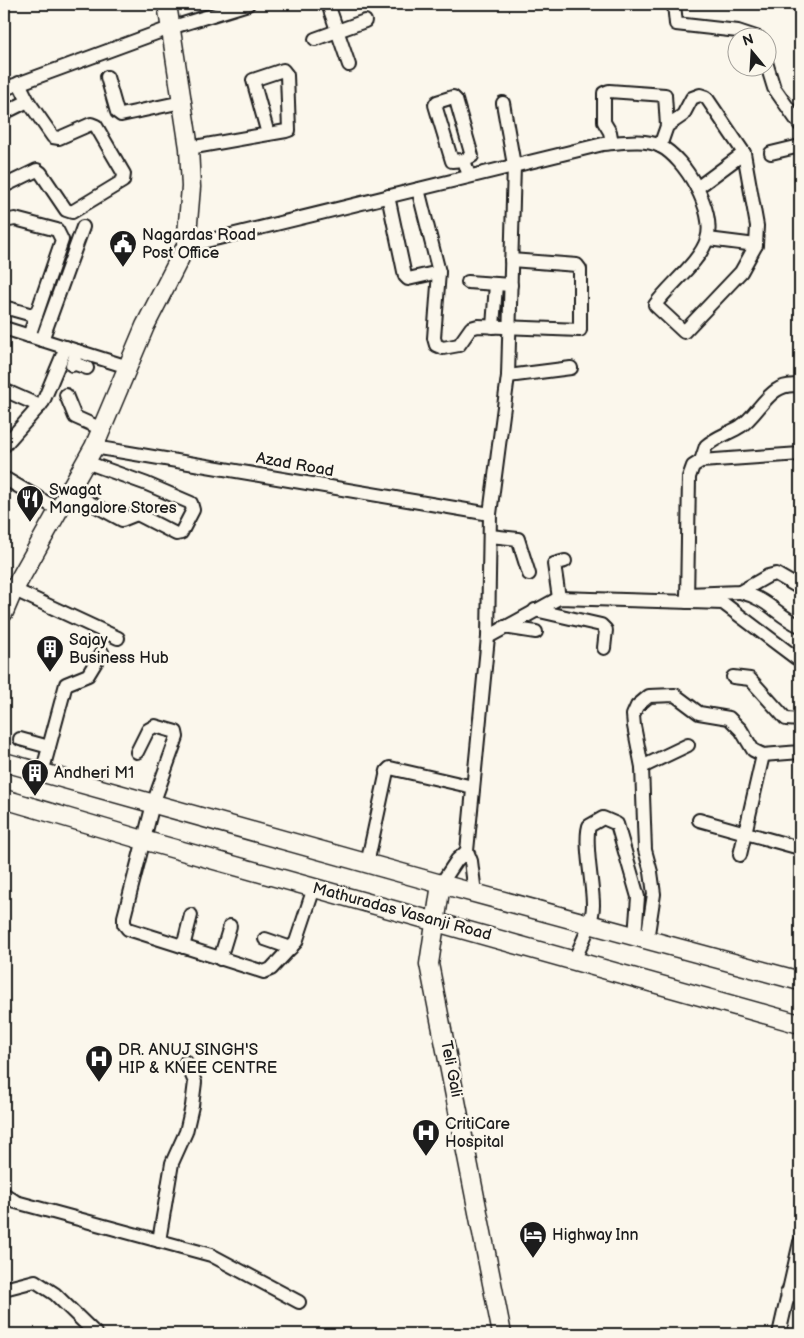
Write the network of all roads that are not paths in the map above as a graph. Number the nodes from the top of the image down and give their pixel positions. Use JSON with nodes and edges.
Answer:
{"nodes":[{"id":1,"x":167,"y":4,"type":"edge"},
{"id":2,"x":248,"y":4,"type":"edge"},
{"id":3,"x":328,"y":4,"type":"edge"},
{"id":4,"x":674,"y":4,"type":"edge"},
{"id":5,"x":365,"y":21,"type":"dead end"},
{"id":6,"x":170,"y":28,"type":"junction"},
{"id":7,"x":726,"y":30,"type":"edge"},
{"id":8,"x":337,"y":31,"type":"junction"},
{"id":9,"x":315,"y":39,"type":"dead end"},
{"id":10,"x":349,"y":65,"type":"dead end"},
{"id":11,"x":107,"y":77,"type":"dead end"},
{"id":12,"x":771,"y":78,"type":"edge"},
{"id":13,"x":19,"y":83,"type":"junction"},
{"id":14,"x":4,"y":89,"type":"edge"},
{"id":15,"x":28,"y":102,"type":"junction"},
{"id":16,"x":182,"y":102,"type":"junction"},
{"id":17,"x":503,"y":103,"type":"dead end"},
{"id":18,"x":4,"y":113,"type":"edge"},
{"id":19,"x":800,"y":125,"type":"edge"},
{"id":20,"x":667,"y":126,"type":"junction"},
{"id":21,"x":268,"y":134,"type":"junction"},
{"id":22,"x":612,"y":144,"type":"junction"},
{"id":23,"x":660,"y":146,"type":"junction"},
{"id":24,"x":800,"y":146,"type":"edge"},
{"id":25,"x":189,"y":148,"type":"junction"},
{"id":26,"x":744,"y":153,"type":"junction"},
{"id":27,"x":771,"y":153,"type":"dead end"},
{"id":28,"x":464,"y":160,"type":"junction"},
{"id":29,"x":514,"y":165,"type":"junction"},
{"id":30,"x":468,"y":176,"type":"junction"},
{"id":31,"x":4,"y":186,"type":"edge"},
{"id":32,"x":697,"y":188,"type":"junction"},
{"id":33,"x":418,"y":189,"type":"junction"},
{"id":34,"x":388,"y":196,"type":"junction"},
{"id":35,"x":4,"y":220,"type":"edge"},
{"id":36,"x":83,"y":227,"type":"dead end"},
{"id":37,"x":708,"y":239,"type":"junction"},
{"id":38,"x":756,"y":245,"type":"junction"},
{"id":39,"x":186,"y":246,"type":"junction"},
{"id":40,"x":512,"y":260,"type":"junction"},
{"id":41,"x":439,"y":272,"type":"junction"},
{"id":42,"x":468,"y":282,"type":"dead end"},
{"id":43,"x":496,"y":284,"type":"junction"},
{"id":44,"x":511,"y":285,"type":"junction"},
{"id":45,"x":4,"y":307,"type":"edge"},
{"id":46,"x":36,"y":316,"type":"junction"},
{"id":47,"x":493,"y":327,"type":"junction"},
{"id":48,"x":4,"y":328,"type":"edge"},
{"id":49,"x":510,"y":328,"type":"junction"},
{"id":50,"x":29,"y":336,"type":"junction"},
{"id":51,"x":42,"y":340,"type":"junction"},
{"id":52,"x":72,"y":357,"type":"junction"},
{"id":53,"x":128,"y":367,"type":"junction"},
{"id":54,"x":87,"y":368,"type":"dead end"},
{"id":55,"x":571,"y":368,"type":"dead end"},
{"id":56,"x":508,"y":376,"type":"junction"},
{"id":57,"x":800,"y":386,"type":"edge"},
{"id":58,"x":4,"y":390,"type":"edge"},
{"id":59,"x":66,"y":395,"type":"dead end"},
{"id":60,"x":40,"y":406,"type":"junction"},
{"id":61,"x":102,"y":429,"type":"junction"},
{"id":62,"x":9,"y":431,"type":"edge"},
{"id":63,"x":4,"y":446,"type":"edge"},
{"id":64,"x":90,"y":454,"type":"junction"},
{"id":65,"x":800,"y":454,"type":"edge"},
{"id":66,"x":702,"y":461,"type":"junction"},
{"id":67,"x":4,"y":478,"type":"edge"},
{"id":68,"x":70,"y":492,"type":"junction"},
{"id":69,"x":59,"y":510,"type":"junction"},
{"id":70,"x":490,"y":514,"type":"junction"},
{"id":71,"x":490,"y":536,"type":"junction"},
{"id":72,"x":565,"y":561,"type":"dead end"},
{"id":73,"x":529,"y":574,"type":"dead end"},
{"id":74,"x":9,"y":588,"type":"edge"},
{"id":75,"x":800,"y":588,"type":"edge"},
{"id":76,"x":740,"y":592,"type":"junction"},
{"id":77,"x":559,"y":598,"type":"junction"},
{"id":78,"x":687,"y":598,"type":"junction"},
{"id":79,"x":540,"y":611,"type":"junction"},
{"id":80,"x":4,"y":612,"type":"edge"},
{"id":81,"x":800,"y":626,"type":"edge"},
{"id":82,"x":504,"y":627,"type":"junction"},
{"id":83,"x":488,"y":636,"type":"junction"},
{"id":84,"x":118,"y":638,"type":"dead end"},
{"id":85,"x":604,"y":648,"type":"dead end"},
{"id":86,"x":102,"y":652,"type":"dead end"},
{"id":87,"x":800,"y":659,"type":"edge"},
{"id":88,"x":733,"y":677,"type":"dead end"},
{"id":89,"x":800,"y":720,"type":"edge"},
{"id":90,"x":20,"y":739,"type":"dead end"},
{"id":91,"x":688,"y":745,"type":"dead end"},
{"id":92,"x":48,"y":747,"type":"junction"},
{"id":93,"x":137,"y":752,"type":"dead end"},
{"id":94,"x":800,"y":752,"type":"edge"},
{"id":95,"x":763,"y":755,"type":"junction"},
{"id":96,"x":4,"y":762,"type":"edge"},
{"id":97,"x":642,"y":767,"type":"junction"},
{"id":98,"x":42,"y":773,"type":"junction"},
{"id":99,"x":473,"y":787,"type":"junction"},
{"id":100,"x":4,"y":799,"type":"edge"},
{"id":101,"x":153,"y":804,"type":"junction"},
{"id":102,"x":699,"y":820,"type":"dead end"},
{"id":103,"x":745,"y":834,"type":"junction"},
{"id":104,"x":143,"y":840,"type":"junction"},
{"id":105,"x":796,"y":847,"type":"dead end"},
{"id":106,"x":467,"y":851,"type":"junction"},
{"id":107,"x":740,"y":855,"type":"dead end"},
{"id":108,"x":367,"y":864,"type":"junction"},
{"id":109,"x":441,"y":884,"type":"junction"},
{"id":110,"x":314,"y":888,"type":"junction"},
{"id":111,"x":475,"y":894,"type":"junction"},
{"id":112,"x":191,"y":915,"type":"dead end"},
{"id":113,"x":436,"y":921,"type":"junction"},
{"id":114,"x":588,"y":924,"type":"junction"},
{"id":115,"x":230,"y":926,"type":"dead end"},
{"id":116,"x":641,"y":938,"type":"junction"},
{"id":117,"x":265,"y":939,"type":"dead end"},
{"id":118,"x":183,"y":947,"type":"junction"},
{"id":119,"x":292,"y":948,"type":"junction"},
{"id":120,"x":220,"y":959,"type":"junction"},
{"id":121,"x":574,"y":961,"type":"junction"},
{"id":122,"x":800,"y":981,"type":"edge"},
{"id":123,"x":800,"y":1024,"type":"edge"},
{"id":124,"x":186,"y":1062,"type":"dead end"},
{"id":125,"x":4,"y":1194,"type":"edge"},
{"id":126,"x":159,"y":1241,"type":"junction"},
{"id":127,"x":800,"y":1242,"type":"edge"},
{"id":128,"x":798,"y":1256,"type":"edge"},
{"id":129,"x":4,"y":1289,"type":"edge"},
{"id":130,"x":794,"y":1295,"type":"edge"},
{"id":131,"x":299,"y":1302,"type":"dead end"},
{"id":132,"x":788,"y":1323,"type":"dead end"},
{"id":133,"x":96,"y":1334,"type":"edge"},
{"id":134,"x":502,"y":1334,"type":"edge"},
{"id":135,"x":780,"y":1334,"type":"edge"}],
"edges":[{"from":1,"to":6,"type":"main road"},
{"from":2,"to":6,"type":"street"},
{"from":3,"to":8,"type":"street"},
{"from":4,"to":7,"type":"street"},
{"from":5,"to":8,"type":"street"},
{"from":6,"to":13,"type":"street"},
{"from":6,"to":16,"type":"main road"},
{"from":8,"to":9,"type":"street"},
{"from":8,"to":10,"type":"street"},
{"from":11,"to":16,"type":"street"},
{"from":12,"to":19,"type":"street"},
{"from":13,"to":14,"type":"street"},
{"from":13,"to":15,"type":"street"},
{"from":15,"to":18,"type":"street"},
{"from":15,"to":31,"type":"street"},
{"from":16,"to":25,"type":"main road"},
{"from":17,"to":29,"type":"street"},
{"from":20,"to":22,"type":"street"},
{"from":20,"to":23,"type":"street"},
{"from":20,"to":26,"type":"street"},
{"from":21,"to":21,"type":"street"},
{"from":21,"to":25,"type":"street"},
{"from":22,"to":23,"type":"street"},
{"from":22,"to":29,"type":"street"},
{"from":23,"to":32,"type":"street"},
{"from":24,"to":27,"type":"street"},
{"from":25,"to":39,"type":"main road"},
{"from":26,"to":32,"type":"street"},
{"from":26,"to":38,"type":"street"},
{"from":28,"to":28,"type":"street"},
{"from":28,"to":30,"type":"street"},
{"from":29,"to":30,"type":"street"},
{"from":29,"to":40,"type":"street"},
{"from":30,"to":33,"type":"street"},
{"from":32,"to":37,"type":"street"},
{"from":33,"to":34,"type":"street"},
{"from":33,"to":41,"type":"street"},
{"from":34,"to":39,"type":"street"},
{"from":34,"to":41,"type":"street"},
{"from":35,"to":46,"type":"street"},
{"from":36,"to":51,"type":"street"},
{"from":37,"to":38,"type":"street"},
{"from":37,"to":38,"type":"street"},
{"from":39,"to":53,"type":"main road"},
{"from":40,"to":44,"type":"street"},
{"from":40,"to":49,"type":"street"},
{"from":41,"to":47,"type":"street"},
{"from":42,"to":43,"type":"street"},
{"from":43,"to":44,"type":"street"},
{"from":43,"to":47,"type":"street"},
{"from":44,"to":49,"type":"street"},
{"from":45,"to":46,"type":"street"},
{"from":46,"to":50,"type":"street"},
{"from":47,"to":49,"type":"street"},
{"from":48,"to":50,"type":"street"},
{"from":49,"to":56,"type":"street"},
{"from":50,"to":51,"type":"street"},
{"from":51,"to":52,"type":"street"},
{"from":52,"to":53,"type":"street"},
{"from":52,"to":54,"type":"street"},
{"from":52,"to":60,"type":"street"},
{"from":53,"to":61,"type":"main road"},
{"from":55,"to":56,"type":"street"},
{"from":56,"to":70,"type":"street"},
{"from":57,"to":66,"type":"street"},
{"from":58,"to":60,"type":"street"},
{"from":59,"to":61,"type":"street"},
{"from":60,"to":62,"type":"street"},
{"from":61,"to":64,"type":"main road"},
{"from":62,"to":63,"type":"street"},
{"from":64,"to":68,"type":"main road"},
{"from":64,"to":68,"type":"street"},
{"from":64,"to":70,"type":"street","name":"Azad Road"},
{"from":65,"to":66,"type":"street"},
{"from":66,"to":78,"type":"street"},
{"from":67,"to":69,"type":"street"},
{"from":68,"to":69,"type":"main road"},
{"from":69,"to":74,"type":"main road"},
{"from":70,"to":71,"type":"street"},
{"from":71,"to":73,"type":"street"},
{"from":71,"to":83,"type":"street"},
{"from":72,"to":77,"type":"street"},
{"from":74,"to":80,"type":"main road"},
{"from":74,"to":84,"type":"street"},
{"from":75,"to":76,"type":"street"},
{"from":76,"to":78,"type":"street"},
{"from":76,"to":81,"type":"street"},
{"from":77,"to":78,"type":"street"},
{"from":77,"to":79,"type":"street"},
{"from":78,"to":87,"type":"street"},
{"from":79,"to":82,"type":"street"},
{"from":79,"to":82,"type":"street"},
{"from":79,"to":85,"type":"street"},
{"from":82,"to":83,"type":"street"},
{"from":83,"to":99,"type":"street"},
{"from":86,"to":92,"type":"street"},
{"from":88,"to":89,"type":"street"},
{"from":90,"to":92,"type":"street"},
{"from":91,"to":97,"type":"street"},
{"from":92,"to":98,"type":"street"},
{"from":93,"to":101,"type":"street"},
{"from":94,"to":95,"type":"street"},
{"from":95,"to":97,"type":"street"},
{"from":95,"to":103,"type":"street"},
{"from":96,"to":98,"type":"main road"},
{"from":97,"to":116,"type":"street"},
{"from":98,"to":101,"type":"main road"},
{"from":99,"to":106,"type":"street"},
{"from":99,"to":108,"type":"street"},
{"from":100,"to":104,"type":"main road","name":"Mathuradas Vasanji Road"},
{"from":101,"to":104,"type":"street"},
{"from":101,"to":108,"type":"main road"},
{"from":102,"to":103,"type":"street"},
{"from":103,"to":105,"type":"street"},
{"from":103,"to":107,"type":"street"},
{"from":104,"to":110,"type":"main road","name":"Mathuradas Vasanji Road"},
{"from":104,"to":118,"type":"street"},
{"from":106,"to":109,"type":"street"},
{"from":106,"to":111,"type":"street"},
{"from":108,"to":109,"type":"main road"},
{"from":109,"to":111,"type":"main road"},
{"from":109,"to":113,"type":"main road","name":"Teli Gali"},
{"from":110,"to":113,"type":"main road","name":"Mathuradas Vasanji Road"},
{"from":110,"to":119,"type":"street"},
{"from":111,"to":114,"type":"main road"},
{"from":112,"to":118,"type":"street"},
{"from":113,"to":121,"type":"main road","name":"Mathuradas Vasanji Road"},
{"from":113,"to":134,"type":"main road","name":"Teli Gali"},
{"from":114,"to":116,"type":"main road"},
{"from":114,"to":116,"type":"street"},
{"from":114,"to":121,"type":"street"},
{"from":115,"to":120,"type":"street"},
{"from":116,"to":122,"type":"main road"},
{"from":117,"to":119,"type":"street"},
{"from":118,"to":120,"type":"street"},
{"from":119,"to":120,"type":"street"},
{"from":121,"to":123,"type":"main road","name":"Mathuradas Vasanji Road"},
{"from":124,"to":126,"type":"street"},
{"from":125,"to":126,"type":"street"},
{"from":126,"to":131,"type":"street"},
{"from":127,"to":128,"type":"street"},
{"from":128,"to":130,"type":"street"},
{"from":129,"to":133,"type":"street"},
{"from":130,"to":132,"type":"street"},
{"from":130,"to":135,"type":"street"}]}
